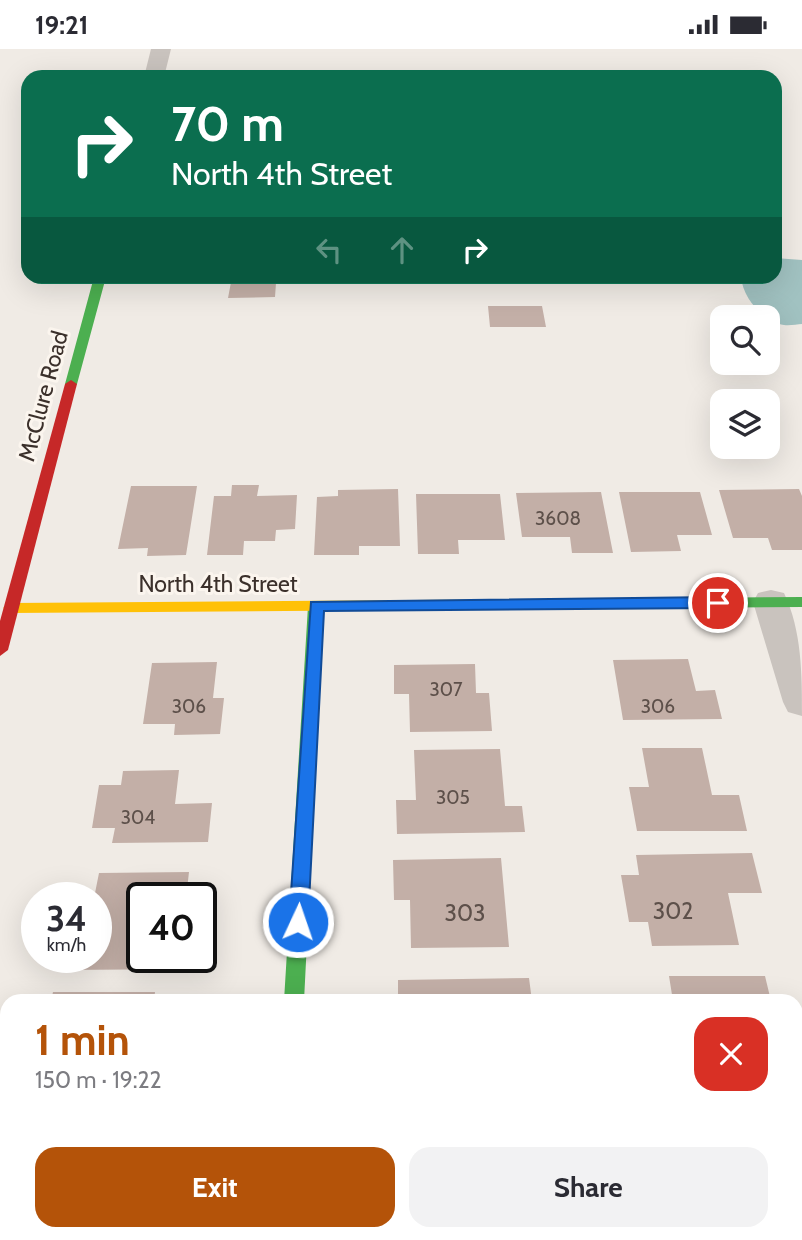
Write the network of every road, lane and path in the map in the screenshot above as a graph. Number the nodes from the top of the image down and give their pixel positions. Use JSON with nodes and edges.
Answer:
{"nodes":[{"id":1,"x":161,"y":49,"type":"edge"},
{"id":2,"x":156,"y":70,"type":"edge"},
{"id":3,"x":98,"y":284,"type":"edge"},
{"id":4,"x":787,"y":602,"type":"edge"},
{"id":5,"x":316,"y":606,"type":"junction"},
{"id":6,"x":11,"y":608,"type":"junction"},
{"id":7,"x":0,"y":650,"type":"edge"},
{"id":8,"x":802,"y":702,"type":"edge"},
{"id":9,"x":294,"y":994,"type":"edge"}],
"edges":[{"from":1,"to":2,"type":"street"},
{"from":3,"to":6,"type":"street","name":"McClure Road"},
{"from":4,"to":5,"type":"street","name":"North 4th Street"},
{"from":4,"to":8,"type":"street"},
{"from":5,"to":6,"type":"street","name":"North 4th Street"},
{"from":5,"to":9,"type":"street"},
{"from":6,"to":7,"type":"street","name":"McClure Road"}]}
